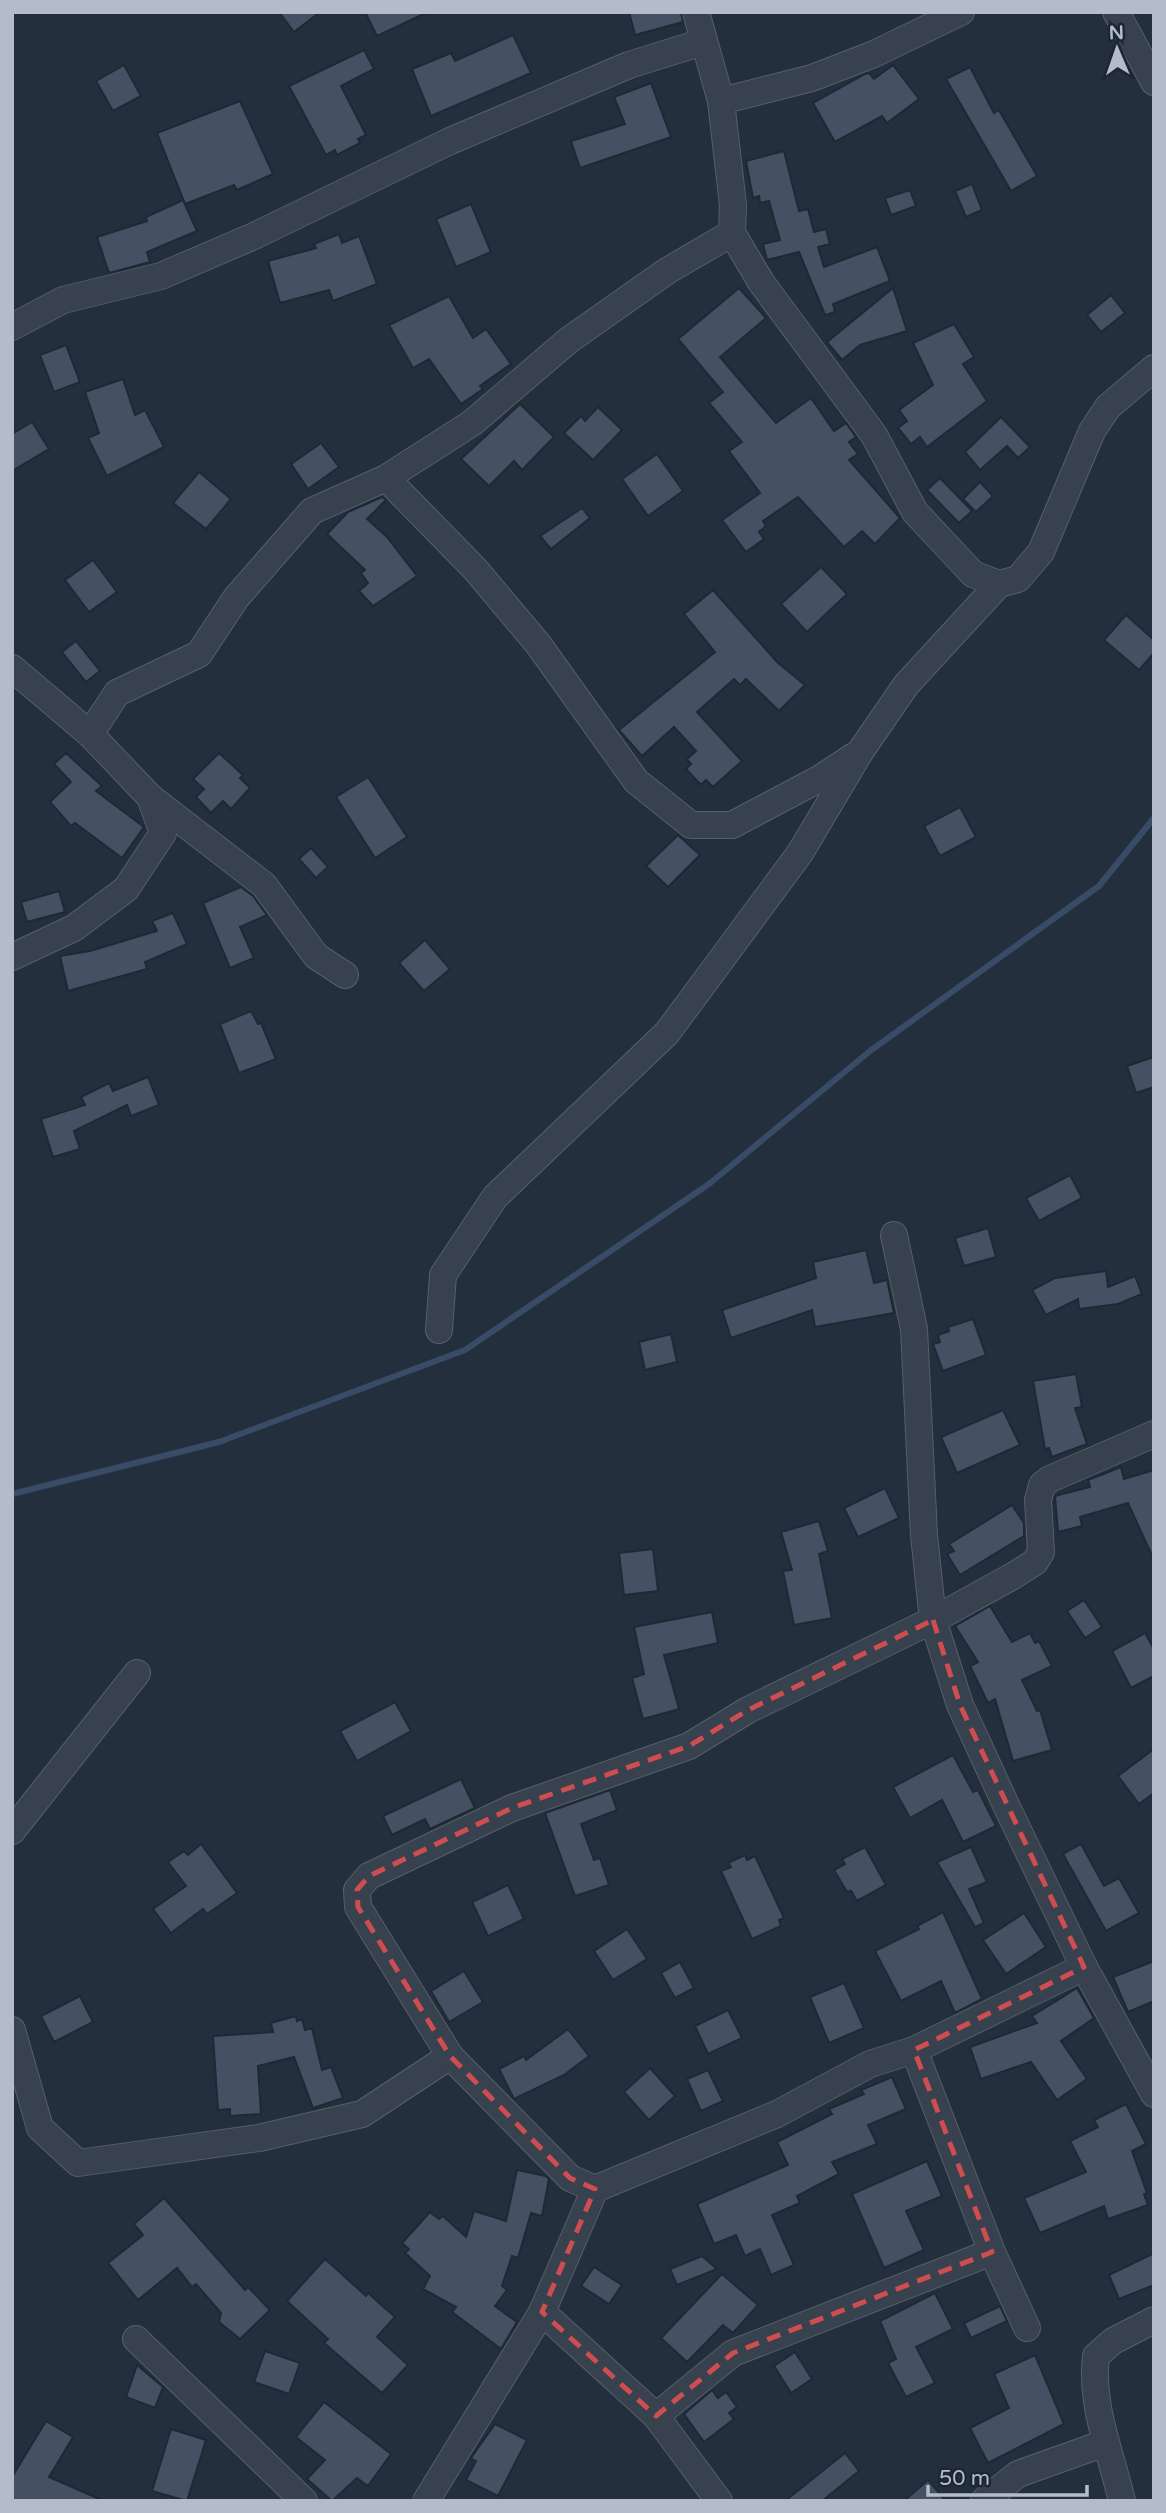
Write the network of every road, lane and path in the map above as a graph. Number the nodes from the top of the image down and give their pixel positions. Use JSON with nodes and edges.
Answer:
{"nodes":[{"id":1,"x":696,"y":12,"type":"edge"},
{"id":2,"x":961,"y":12,"type":"edge"},
{"id":3,"x":1116,"y":12,"type":"edge"},
{"id":4,"x":703,"y":42,"type":"junction"},
{"id":5,"x":1154,"y":82,"type":"edge"},
{"id":6,"x":721,"y":101,"type":"junction"},
{"id":7,"x":732,"y":233,"type":"junction"},
{"id":8,"x":12,"y":327,"type":"edge"},
{"id":9,"x":1154,"y":368,"type":"edge"},
{"id":10,"x":386,"y":478,"type":"junction"},
{"id":11,"x":999,"y":584,"type":"junction"},
{"id":12,"x":12,"y":668,"type":"edge"},
{"id":13,"x":90,"y":734,"type":"junction"},
{"id":14,"x":860,"y":752,"type":"junction"},
{"id":15,"x":150,"y":797,"type":"junction"},
{"id":16,"x":12,"y":957,"type":"edge"},
{"id":17,"x":345,"y":975,"type":"dead end"},
{"id":18,"x":894,"y":1235,"type":"dead end"},
{"id":19,"x":439,"y":1330,"type":"dead end"},
{"id":20,"x":1154,"y":1434,"type":"edge"},
{"id":21,"x":933,"y":1620,"type":"junction"},
{"id":22,"x":137,"y":1673,"type":"dead end"},
{"id":23,"x":12,"y":1831,"type":"edge"},
{"id":24,"x":1084,"y":1967,"type":"junction"},
{"id":25,"x":12,"y":2030,"type":"edge"},
{"id":26,"x":914,"y":2050,"type":"junction"},
{"id":27,"x":450,"y":2056,"type":"junction"},
{"id":28,"x":1154,"y":2094,"type":"edge"},
{"id":29,"x":595,"y":2189,"type":"junction"},
{"id":30,"x":992,"y":2252,"type":"junction"},
{"id":31,"x":542,"y":2312,"type":"junction"},
{"id":32,"x":1154,"y":2320,"type":"edge"},
{"id":33,"x":1027,"y":2328,"type":"dead end"},
{"id":34,"x":136,"y":2339,"type":"dead end"},
{"id":35,"x":656,"y":2416,"type":"junction"},
{"id":36,"x":1105,"y":2443,"type":"junction"},
{"id":37,"x":708,"y":2497,"type":"edge"},
{"id":38,"x":304,"y":2501,"type":"edge"},
{"id":39,"x":426,"y":2501,"type":"edge"},
{"id":40,"x":984,"y":2501,"type":"edge"},
{"id":41,"x":1122,"y":2501,"type":"edge"}],
"edges":[{"from":1,"to":4,"type":"street"},
{"from":2,"to":6,"type":"street"},
{"from":3,"to":5,"type":"street"},
{"from":4,"to":6,"type":"street"},
{"from":4,"to":8,"type":"street"},
{"from":6,"to":7,"type":"street"},
{"from":7,"to":10,"type":"street"},
{"from":7,"to":11,"type":"street"},
{"from":9,"to":11,"type":"street"},
{"from":10,"to":13,"type":"street"},
{"from":10,"to":14,"type":"street"},
{"from":11,"to":14,"type":"street"},
{"from":12,"to":13,"type":"street"},
{"from":13,"to":15,"type":"street"},
{"from":14,"to":19,"type":"street"},
{"from":15,"to":16,"type":"street"},
{"from":15,"to":17,"type":"street"},
{"from":18,"to":21,"type":"street"},
{"from":20,"to":21,"type":"street"},
{"from":21,"to":24,"type":"street"},
{"from":21,"to":27,"type":"street"},
{"from":22,"to":23,"type":"street"},
{"from":24,"to":26,"type":"street"},
{"from":24,"to":28,"type":"street"},
{"from":25,"to":27,"type":"street"},
{"from":26,"to":29,"type":"street"},
{"from":26,"to":30,"type":"street"},
{"from":27,"to":29,"type":"street"},
{"from":29,"to":31,"type":"street"},
{"from":30,"to":33,"type":"street"},
{"from":30,"to":35,"type":"street"},
{"from":31,"to":35,"type":"street"},
{"from":31,"to":39,"type":"street"},
{"from":32,"to":36,"type":"street"},
{"from":34,"to":38,"type":"street"},
{"from":35,"to":37,"type":"street"},
{"from":36,"to":40,"type":"street"},
{"from":36,"to":41,"type":"street"}]}
